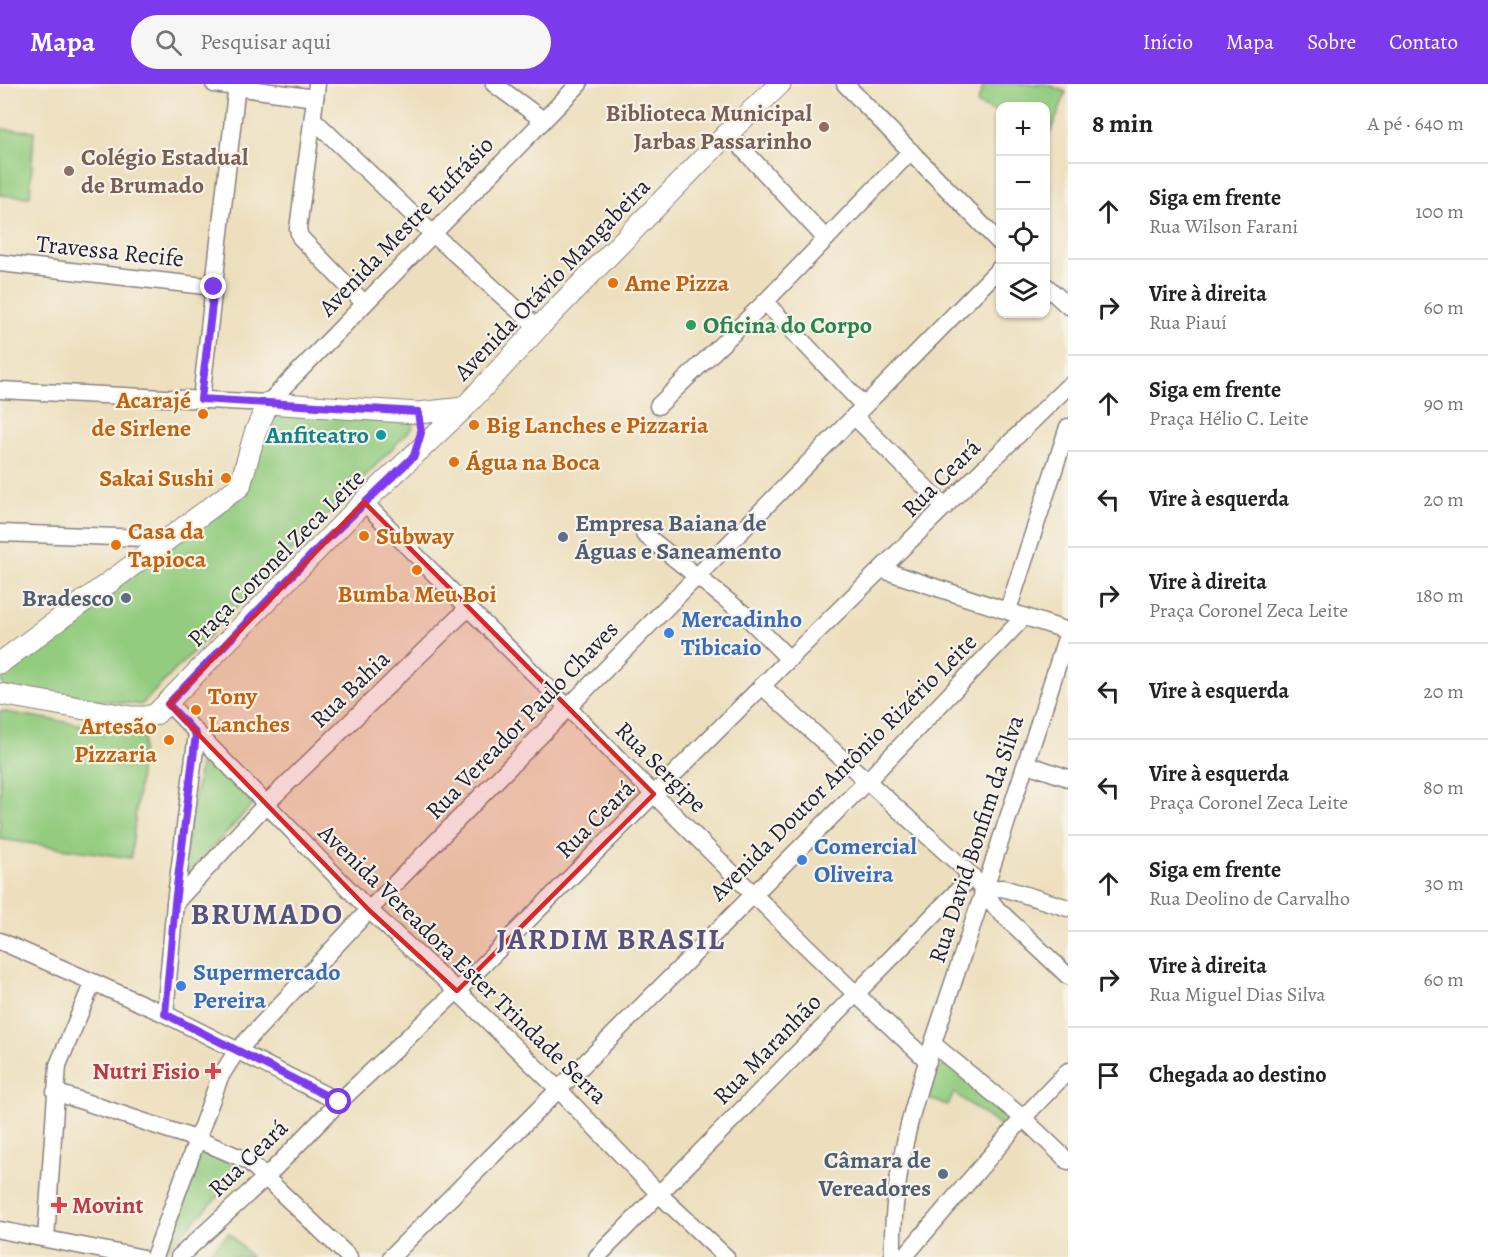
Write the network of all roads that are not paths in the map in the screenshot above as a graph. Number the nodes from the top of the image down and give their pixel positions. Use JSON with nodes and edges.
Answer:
{"nodes":[{"id":1,"x":214,"y":84,"type":"edge"},
{"id":2,"x":494,"y":84,"type":"edge"},
{"id":3,"x":579,"y":84,"type":"edge"},
{"id":4,"x":780,"y":84,"type":"edge"},
{"id":5,"x":845,"y":84,"type":"edge"},
{"id":6,"x":237,"y":86,"type":"edge"},
{"id":7,"x":316,"y":91,"type":"edge"},
{"id":8,"x":314,"y":120,"type":"junction"},
{"id":9,"x":543,"y":120,"type":"junction"},
{"id":10,"x":728,"y":133,"type":"junction"},
{"id":11,"x":911,"y":152,"type":"junction"},
{"id":12,"x":432,"y":233,"type":"junction"},
{"id":13,"x":826,"y":239,"type":"junction"},
{"id":14,"x":996,"y":239,"type":"edge"},
{"id":15,"x":0,"y":264,"type":"edge"},
{"id":16,"x":996,"y":272,"type":"edge"},
{"id":17,"x":214,"y":287,"type":"junction"},
{"id":18,"x":1050,"y":290,"type":"edge"},
{"id":19,"x":765,"y":302,"type":"junction"},
{"id":20,"x":364,"y":303,"type":"junction"},
{"id":21,"x":1067,"y":305,"type":"edge"},
{"id":22,"x":538,"y":328,"type":"junction"},
{"id":23,"x":1068,"y":386,"type":"edge"},
{"id":24,"x":0,"y":390,"type":"edge"},
{"id":25,"x":201,"y":399,"type":"junction"},
{"id":26,"x":268,"y":403,"type":"junction"},
{"id":27,"x":658,"y":406,"type":"dead end"},
{"id":28,"x":464,"y":408,"type":"junction"},
{"id":29,"x":859,"y":411,"type":"junction"},
{"id":30,"x":418,"y":412,"type":"junction"},
{"id":31,"x":1068,"y":427,"type":"edge"},
{"id":32,"x":414,"y":456,"type":"junction"},
{"id":33,"x":364,"y":502,"type":"junction"},
{"id":34,"x":945,"y":507,"type":"junction"},
{"id":35,"x":0,"y":533,"type":"edge"},
{"id":36,"x":644,"y":534,"type":"dead end"},
{"id":37,"x":167,"y":542,"type":"junction"},
{"id":38,"x":883,"y":570,"type":"junction"},
{"id":39,"x":696,"y":575,"type":"junction"},
{"id":40,"x":467,"y":609,"type":"junction"},
{"id":41,"x":1008,"y":610,"type":"junction"},
{"id":42,"x":1024,"y":617,"type":"junction"},
{"id":43,"x":1068,"y":632,"type":"edge"},
{"id":44,"x":789,"y":659,"type":"junction"},
{"id":45,"x":0,"y":663,"type":"edge"},
{"id":46,"x":762,"y":686,"type":"junction"},
{"id":47,"x":0,"y":694,"type":"edge"},
{"id":48,"x":168,"y":704,"type":"junction"},
{"id":49,"x":569,"y":709,"type":"junction"},
{"id":50,"x":196,"y":734,"type":"junction"},
{"id":51,"x":1027,"y":764,"type":"junction"},
{"id":52,"x":1068,"y":778,"type":"edge"},
{"id":53,"x":866,"y":782,"type":"junction"},
{"id":54,"x":654,"y":794,"type":"junction"},
{"id":55,"x":267,"y":803,"type":"junction"},
{"id":56,"x":972,"y":876,"type":"junction"},
{"id":57,"x":984,"y":889,"type":"junction"},
{"id":58,"x":752,"y":894,"type":"junction"},
{"id":59,"x":175,"y":903,"type":"junction"},
{"id":60,"x":1068,"y":908,"type":"edge"},
{"id":61,"x":369,"y":910,"type":"junction"},
{"id":62,"x":0,"y":940,"type":"edge"},
{"id":63,"x":1068,"y":976,"type":"edge"},
{"id":64,"x":93,"y":982,"type":"junction"},
{"id":65,"x":457,"y":991,"type":"junction"},
{"id":66,"x":854,"y":994,"type":"junction"},
{"id":67,"x":165,"y":1014,"type":"junction"},
{"id":68,"x":933,"y":1044,"type":"junction"},
{"id":69,"x":236,"y":1052,"type":"junction"},
{"id":70,"x":928,"y":1061,"type":"junction"},
{"id":71,"x":1068,"y":1071,"type":"edge"},
{"id":72,"x":557,"y":1088,"type":"junction"},
{"id":73,"x":55,"y":1092,"type":"junction"},
{"id":74,"x":339,"y":1102,"type":"junction"},
{"id":75,"x":1023,"y":1118,"type":"junction"},
{"id":76,"x":199,"y":1140,"type":"junction"},
{"id":77,"x":1068,"y":1161,"type":"edge"},
{"id":78,"x":266,"y":1177,"type":"junction"},
{"id":79,"x":660,"y":1196,"type":"junction"},
{"id":80,"x":0,"y":1230,"type":"edge"},
{"id":81,"x":46,"y":1238,"type":"junction"},
{"id":82,"x":139,"y":1257,"type":"edge"},
{"id":83,"x":154,"y":1257,"type":"edge"},
{"id":84,"x":179,"y":1257,"type":"edge"},
{"id":85,"x":350,"y":1257,"type":"edge"},
{"id":86,"x":391,"y":1257,"type":"edge"},
{"id":87,"x":597,"y":1257,"type":"edge"},
{"id":88,"x":726,"y":1257,"type":"edge"},
{"id":89,"x":893,"y":1257,"type":"edge"},
{"id":90,"x":904,"y":1257,"type":"edge"}],
"edges":[{"from":1,"to":6,"type":"street"},
{"from":2,"to":9,"type":"street"},
{"from":3,"to":9,"type":"street","name":"Avenida Mestre Eufrásio"},
{"from":4,"to":10,"type":"main road","name":"Avenida Otávio Mangabeira"},
{"from":5,"to":11,"type":"street"},
{"from":6,"to":7,"type":"street"},
{"from":6,"to":17,"type":"street"},
{"from":7,"to":8,"type":"street"},
{"from":8,"to":12,"type":"street"},
{"from":8,"to":20,"type":"street"},
{"from":9,"to":12,"type":"street","name":"Avenida Mestre Eufrásio"},
{"from":10,"to":13,"type":"street"},
{"from":10,"to":22,"type":"main road","name":"Avenida Otávio Mangabeira"},
{"from":11,"to":13,"type":"street"},
{"from":11,"to":14,"type":"street"},
{"from":12,"to":20,"type":"street","name":"Avenida Mestre Eufrásio"},
{"from":12,"to":22,"type":"street"},
{"from":13,"to":19,"type":"street"},
{"from":15,"to":17,"type":"street","name":"Travessa Recife"},
{"from":16,"to":29,"type":"street","name":"Rua Vereador Paulo Chaves"},
{"from":17,"to":25,"type":"street"},
{"from":18,"to":21,"type":"street"},
{"from":19,"to":27,"type":"street"},
{"from":19,"to":29,"type":"street"},
{"from":20,"to":26,"type":"street","name":"Avenida Mestre Eufrásio"},
{"from":22,"to":28,"type":"main road","name":"Avenida Otávio Mangabeira"},
{"from":23,"to":34,"type":"street","name":"Rua Ceará"},
{"from":24,"to":25,"type":"street"},
{"from":25,"to":26,"type":"street"},
{"from":26,"to":30,"type":"main road"},
{"from":26,"to":37,"type":"main road"},
{"from":28,"to":30,"type":"main road"},
{"from":28,"to":32,"type":"main road","name":"Praça Coronel Zeca Leite"},
{"from":29,"to":34,"type":"street"},
{"from":29,"to":39,"type":"street","name":"Rua Vereador Paulo Chaves"},
{"from":30,"to":32,"type":"main road"},
{"from":31,"to":41,"type":"street"},
{"from":32,"to":33,"type":"main road","name":"Praça Coronel Zeca Leite"},
{"from":33,"to":40,"type":"street","name":"Rua Sergipe"},
{"from":33,"to":48,"type":"main road","name":"Praça Coronel Zeca Leite"},
{"from":34,"to":38,"type":"street","name":"Rua Ceará"},
{"from":35,"to":37,"type":"street"},
{"from":36,"to":39,"type":"street"},
{"from":37,"to":45,"type":"main road"},
{"from":38,"to":41,"type":"street"},
{"from":38,"to":44,"type":"street","name":"Rua Ceará"},
{"from":39,"to":44,"type":"street"},
{"from":39,"to":49,"type":"street","name":"Rua Vereador Paulo Chaves"},
{"from":40,"to":49,"type":"street","name":"Rua Sergipe"},
{"from":40,"to":55,"type":"street","name":"Rua Bahia"},
{"from":41,"to":42,"type":"street"},
{"from":42,"to":43,"type":"street"},
{"from":42,"to":53,"type":"street","name":"Avenida Doutor Antônio Rizério Leite"},
{"from":43,"to":51,"type":"street","name":"Rua David Bonfim da Silva"},
{"from":44,"to":46,"type":"street","name":"Rua Ceará"},
{"from":46,"to":53,"type":"street"},
{"from":46,"to":54,"type":"street","name":"Rua Ceará"},
{"from":47,"to":48,"type":"main road","name":"Praça Coronel Zeca Leite"},
{"from":48,"to":50,"type":"street","name":"Avenida Vereadora Ester Trindade Serra"},
{"from":49,"to":54,"type":"street","name":"Rua Sergipe"},
{"from":49,"to":61,"type":"street","name":"Rua Vereador Paulo Chaves"},
{"from":50,"to":55,"type":"street","name":"Avenida Vereadora Ester Trindade Serra"},
{"from":50,"to":59,"type":"street"},
{"from":51,"to":52,"type":"street"},
{"from":51,"to":57,"type":"street","name":"Rua David Bonfim da Silva"},
{"from":53,"to":56,"type":"street"},
{"from":53,"to":58,"type":"street","name":"Avenida Doutor Antônio Rizério Leite"},
{"from":54,"to":58,"type":"street","name":"Rua Sergipe"},
{"from":54,"to":65,"type":"street","name":"Rua Ceará"},
{"from":55,"to":59,"type":"street","name":"Rua Bahia"},
{"from":55,"to":61,"type":"street","name":"Avenida Vereadora Ester Trindade Serra"},
{"from":56,"to":57,"type":"street"},
{"from":56,"to":66,"type":"street","name":"Rua Maranhão"},
{"from":57,"to":60,"type":"street"},
{"from":57,"to":63,"type":"street"},
{"from":57,"to":68,"type":"street","name":"Rua David Bonfim da Silva"},
{"from":58,"to":66,"type":"street","name":"Rua Sergipe"},
{"from":58,"to":72,"type":"street","name":"Avenida Doutor Antônio Rizério Leite"},
{"from":59,"to":67,"type":"street"},
{"from":61,"to":65,"type":"street","name":"Avenida Vereadora Ester Trindade Serra"},
{"from":61,"to":69,"type":"street","name":"Rua Vereador Paulo Chaves"},
{"from":62,"to":64,"type":"street"},
{"from":64,"to":67,"type":"street"},
{"from":64,"to":73,"type":"street"},
{"from":65,"to":72,"type":"street","name":"Avenida Vereadora Ester Trindade Serra"},
{"from":65,"to":74,"type":"street","name":"Rua Ceará"},
{"from":66,"to":70,"type":"street","name":"Rua Sergipe"},
{"from":66,"to":79,"type":"street","name":"Rua Maranhão"},
{"from":67,"to":69,"type":"street"},
{"from":68,"to":70,"type":"street","name":"Rua David Bonfim da Silva"},
{"from":68,"to":75,"type":"street"},
{"from":69,"to":74,"type":"street"},
{"from":69,"to":76,"type":"street","name":"Rua Vereador Paulo Chaves"},
{"from":70,"to":89,"type":"street","name":"Rua David Bonfim da Silva"},
{"from":71,"to":75,"type":"street"},
{"from":72,"to":79,"type":"street","name":"Avenida Vereadora Ester Trindade Serra"},
{"from":72,"to":86,"type":"street","name":"Avenida Doutor Antônio Rizério Leite"},
{"from":73,"to":76,"type":"street"},
{"from":73,"to":81,"type":"street"},
{"from":74,"to":78,"type":"street","name":"Rua Ceará"},
{"from":75,"to":77,"type":"street"},
{"from":75,"to":90,"type":"street"},
{"from":76,"to":78,"type":"street"},
{"from":76,"to":83,"type":"street","name":"Rua Vereador Paulo Chaves"},
{"from":78,"to":84,"type":"street","name":"Rua Ceará"},
{"from":78,"to":85,"type":"street"},
{"from":79,"to":87,"type":"street","name":"Rua Maranhão"},
{"from":79,"to":88,"type":"street","name":"Avenida Vereadora Ester Trindade Serra"},
{"from":80,"to":81,"type":"street"},
{"from":81,"to":82,"type":"street"}]}
